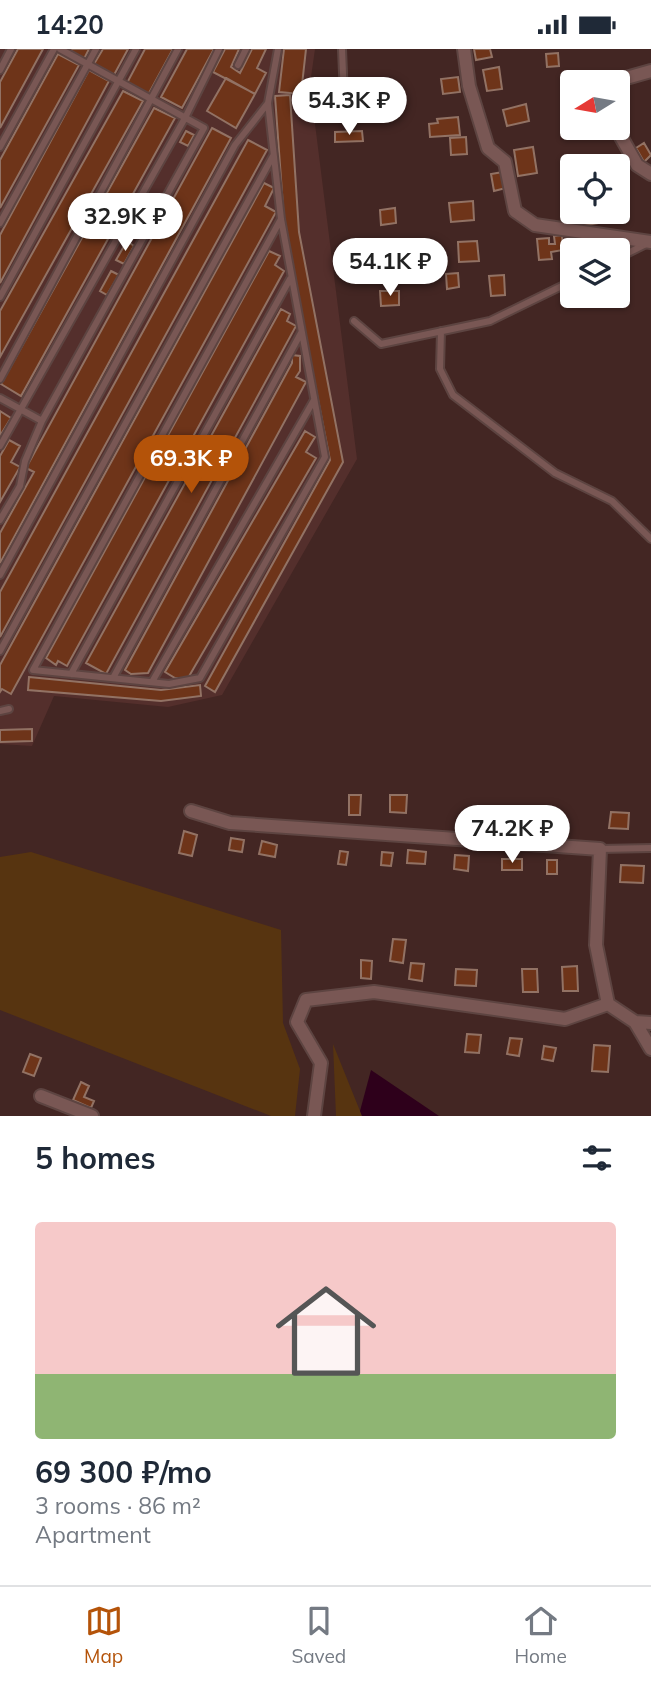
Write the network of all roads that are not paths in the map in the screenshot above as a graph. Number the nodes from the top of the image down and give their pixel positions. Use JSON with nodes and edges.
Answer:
{"nodes":[{"id":1,"x":11,"y":49,"type":"edge"},
{"id":2,"x":54,"y":49,"type":"edge"},
{"id":3,"x":60,"y":49,"type":"edge"},
{"id":4,"x":96,"y":49,"type":"edge"},
{"id":5,"x":136,"y":49,"type":"edge"},
{"id":6,"x":178,"y":49,"type":"edge"},
{"id":7,"x":219,"y":49,"type":"edge"},
{"id":8,"x":246,"y":49,"type":"edge"},
{"id":9,"x":278,"y":49,"type":"edge"},
{"id":10,"x":342,"y":49,"type":"edge"},
{"id":11,"x":464,"y":49,"type":"edge"},
{"id":12,"x":88,"y":64,"type":"junction"},
{"id":13,"x":238,"y":65,"type":"dead end"},
{"id":14,"x":0,"y":70,"type":"edge"},
{"id":15,"x":651,"y":71,"type":"edge"},
{"id":16,"x":630,"y":77,"type":"edge"},
{"id":17,"x":118,"y":81,"type":"junction"},
{"id":18,"x":344,"y":97,"type":"dead end"},
{"id":19,"x":151,"y":99,"type":"junction"},
{"id":20,"x":268,"y":103,"type":"junction"},
{"id":21,"x":185,"y":118,"type":"junction"},
{"id":22,"x":623,"y":140,"type":"edge"},
{"id":23,"x":0,"y":147,"type":"edge"},
{"id":24,"x":274,"y":155,"type":"junction"},
{"id":25,"x":651,"y":174,"type":"edge"},
{"id":26,"x":281,"y":219,"type":"junction"},
{"id":27,"x":0,"y":223,"type":"edge"},
{"id":28,"x":650,"y":242,"type":"edge"},
{"id":29,"x":630,"y":252,"type":"edge"},
{"id":30,"x":290,"y":279,"type":"junction"},
{"id":31,"x":560,"y":287,"type":"edge"},
{"id":32,"x":0,"y":297,"type":"edge"},
{"id":33,"x":354,"y":321,"type":"dead end"},
{"id":34,"x":441,"y":331,"type":"junction"},
{"id":35,"x":301,"y":333,"type":"junction"},
{"id":36,"x":0,"y":379,"type":"edge"},
{"id":37,"x":0,"y":398,"type":"edge"},
{"id":38,"x":314,"y":400,"type":"junction"},
{"id":39,"x":22,"y":410,"type":"junction"},
{"id":40,"x":42,"y":421,"type":"junction"},
{"id":41,"x":0,"y":446,"type":"edge"},
{"id":42,"x":0,"y":520,"type":"edge"},
{"id":43,"x":651,"y":539,"type":"edge"},
{"id":44,"x":0,"y":575,"type":"edge"},
{"id":45,"x":0,"y":651,"type":"edge"},
{"id":46,"x":71,"y":674,"type":"junction"},
{"id":47,"x":113,"y":678,"type":"junction"},
{"id":48,"x":152,"y":682,"type":"junction"},
{"id":49,"x":9,"y":709,"type":"dead end"},
{"id":50,"x":0,"y":711,"type":"edge"},
{"id":51,"x":191,"y":811,"type":"dead end"},
{"id":52,"x":651,"y":848,"type":"edge"},
{"id":53,"x":600,"y":849,"type":"junction"},
{"id":54,"x":608,"y":1004,"type":"junction"},
{"id":55,"x":635,"y":1022,"type":"junction"},
{"id":56,"x":651,"y":1023,"type":"edge"},
{"id":57,"x":651,"y":1049,"type":"edge"},
{"id":58,"x":41,"y":1096,"type":"dead end"},
{"id":59,"x":92,"y":1116,"type":"edge"},
{"id":60,"x":314,"y":1116,"type":"edge"}],
"edges":[{"from":1,"to":14,"type":"lane"},
{"from":2,"to":23,"type":"lane"},
{"from":3,"to":12,"type":"lane"},
{"from":4,"to":12,"type":"lane"},
{"from":5,"to":17,"type":"lane"},
{"from":6,"to":19,"type":"lane"},
{"from":7,"to":21,"type":"lane"},
{"from":8,"to":13,"type":"lane"},
{"from":9,"to":20,"type":"lane"},
{"from":10,"to":18,"type":"lane"},
{"from":11,"to":28,"type":"street"},
{"from":12,"to":17,"type":"lane"},
{"from":12,"to":27,"type":"lane"},
{"from":15,"to":16,"type":"street"},
{"from":17,"to":19,"type":"lane"},
{"from":17,"to":32,"type":"lane"},
{"from":19,"to":21,"type":"lane"},
{"from":19,"to":36,"type":"lane"},
{"from":20,"to":24,"type":"lane"},
{"from":20,"to":44,"type":"lane"},
{"from":21,"to":39,"type":"lane"},
{"from":21,"to":40,"type":"lane"},
{"from":22,"to":25,"type":"street"},
{"from":24,"to":26,"type":"lane"},
{"from":24,"to":45,"type":"lane"},
{"from":26,"to":30,"type":"lane"},
{"from":26,"to":46,"type":"lane"},
{"from":28,"to":29,"type":"lane"},
{"from":30,"to":35,"type":"lane"},
{"from":30,"to":46,"type":"lane"},
{"from":31,"to":34,"type":"lane"},
{"from":33,"to":34,"type":"lane"},
{"from":34,"to":43,"type":"lane"},
{"from":35,"to":38,"type":"lane"},
{"from":35,"to":47,"type":"lane"},
{"from":37,"to":39,"type":"lane"},
{"from":38,"to":48,"type":"lane"},
{"from":38,"to":48,"type":"lane"},
{"from":39,"to":40,"type":"lane"},
{"from":39,"to":41,"type":"lane"},
{"from":40,"to":42,"type":"lane"},
{"from":46,"to":47,"type":"lane"},
{"from":47,"to":48,"type":"lane"},
{"from":49,"to":50,"type":"lane"},
{"from":51,"to":53,"type":"street"},
{"from":52,"to":53,"type":"lane"},
{"from":53,"to":54,"type":"street"},
{"from":54,"to":55,"type":"street"},
{"from":54,"to":60,"type":"street"},
{"from":55,"to":56,"type":"street"},
{"from":55,"to":57,"type":"street"},
{"from":58,"to":59,"type":"street"}]}
